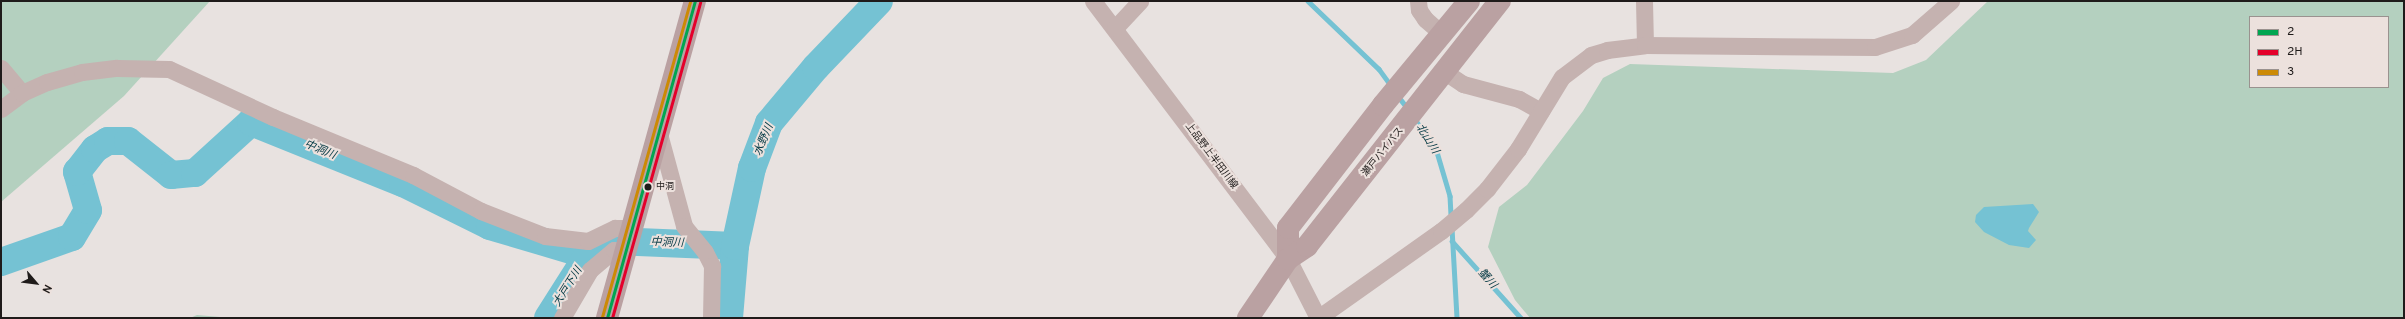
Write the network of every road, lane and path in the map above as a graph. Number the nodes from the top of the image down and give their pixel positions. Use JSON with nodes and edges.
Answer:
{"nodes":[{"id":1,"x":695,"y":1,"type":"edge"},
{"id":2,"x":1093,"y":1,"type":"edge"},
{"id":3,"x":1140,"y":1,"type":"edge"},
{"id":4,"x":1418,"y":1,"type":"edge"},
{"id":5,"x":1469,"y":1,"type":"edge"},
{"id":6,"x":1500,"y":1,"type":"edge"},
{"id":7,"x":1644,"y":1,"type":"edge"},
{"id":8,"x":1951,"y":1,"type":"edge"},
{"id":9,"x":1115,"y":28,"type":"junction"},
{"id":10,"x":1442,"y":34,"type":"junction"},
{"id":11,"x":1645,"y":45,"type":"junction"},
{"id":12,"x":1,"y":68,"type":"edge"},
{"id":13,"x":1445,"y":72,"type":"junction"},
{"id":14,"x":22,"y":93,"type":"junction"},
{"id":15,"x":1,"y":109,"type":"edge"},
{"id":16,"x":1541,"y":111,"type":"junction"},
{"id":17,"x":658,"y":129,"type":"junction"},
{"id":18,"x":631,"y":228,"type":"junction"},
{"id":19,"x":624,"y":252,"type":"junction"},
{"id":20,"x":1288,"y":259,"type":"junction"},
{"id":21,"x":562,"y":318,"type":"edge"},
{"id":22,"x":607,"y":318,"type":"edge"},
{"id":23,"x":712,"y":318,"type":"edge"},
{"id":24,"x":1248,"y":318,"type":"edge"},
{"id":25,"x":1318,"y":318,"type":"edge"}],
"edges":[{"from":1,"to":17,"type":"highway"},
{"from":2,"to":9,"type":"street","name":"上品野上半田川線"},
{"from":3,"to":9,"type":"street"},
{"from":4,"to":10,"type":"street"},
{"from":5,"to":10,"type":"highway"},
{"from":6,"to":13,"type":"highway","name":"瀬戸バイパス"},
{"from":7,"to":11,"type":"street"},
{"from":8,"to":11,"type":"street"},
{"from":9,"to":20,"type":"street","name":"上品野上半田川線"},
{"from":10,"to":20,"type":"highway"},
{"from":11,"to":16,"type":"street"},
{"from":12,"to":14,"type":"street"},
{"from":13,"to":16,"type":"street"},
{"from":13,"to":20,"type":"highway","name":"瀬戸バイパス"},
{"from":14,"to":15,"type":"street"},
{"from":14,"to":18,"type":"street"},
{"from":16,"to":25,"type":"street"},
{"from":17,"to":18,"type":"highway"},
{"from":17,"to":23,"type":"street"},
{"from":18,"to":19,"type":"highway"},
{"from":19,"to":21,"type":"street"},
{"from":19,"to":22,"type":"highway"},
{"from":20,"to":24,"type":"highway","name":"瀬戸バイパス"},
{"from":20,"to":25,"type":"street","name":"上品野上半田川線"}]}
